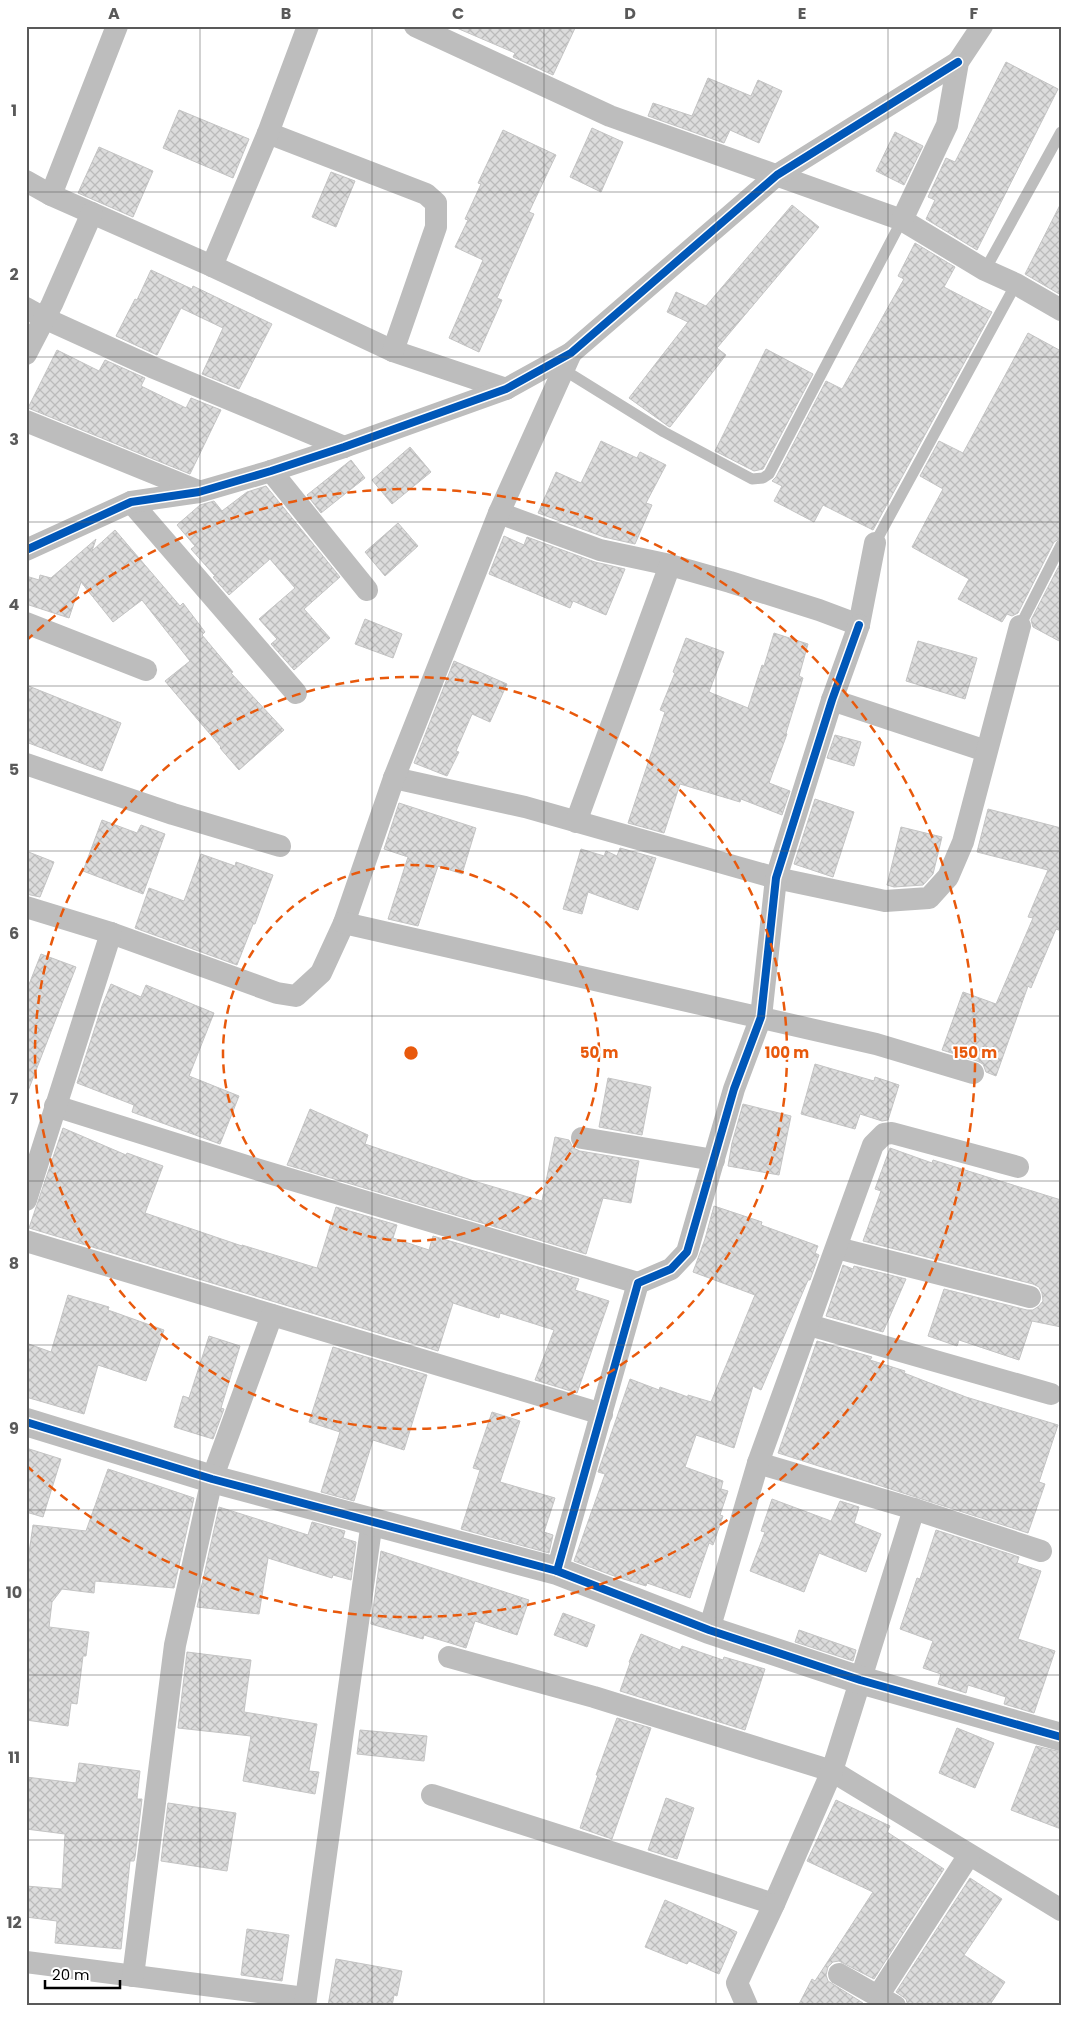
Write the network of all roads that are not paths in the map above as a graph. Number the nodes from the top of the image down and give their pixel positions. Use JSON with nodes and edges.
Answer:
{"nodes":[{"id":1,"x":308,"y":26,"type":"edge"},
{"id":2,"x":415,"y":26,"type":"edge"},
{"id":3,"x":110,"y":29,"type":"edge"},
{"id":4,"x":974,"y":30,"type":"edge"},
{"id":5,"x":958,"y":62,"type":"junction"},
{"id":6,"x":1061,"y":132,"type":"edge"},
{"id":7,"x":268,"y":133,"type":"junction"},
{"id":8,"x":776,"y":175,"type":"junction"},
{"id":9,"x":26,"y":181,"type":"edge"},
{"id":10,"x":51,"y":195,"type":"junction"},
{"id":11,"x":92,"y":213,"type":"junction"},
{"id":12,"x":902,"y":220,"type":"junction"},
{"id":13,"x":212,"y":266,"type":"junction"},
{"id":14,"x":985,"y":270,"type":"junction"},
{"id":15,"x":1016,"y":284,"type":"junction"},
{"id":16,"x":1061,"y":310,"type":"edge"},
{"id":17,"x":35,"y":313,"type":"edge"},
{"id":18,"x":393,"y":350,"type":"junction"},
{"id":19,"x":26,"y":354,"type":"edge"},
{"id":20,"x":568,"y":362,"type":"junction"},
{"id":21,"x":506,"y":389,"type":"junction"},
{"id":22,"x":26,"y":421,"type":"edge"},
{"id":23,"x":344,"y":447,"type":"junction"},
{"id":24,"x":271,"y":471,"type":"junction"},
{"id":25,"x":199,"y":492,"type":"junction"},
{"id":26,"x":132,"y":502,"type":"junction"},
{"id":27,"x":499,"y":513,"type":"junction"},
{"id":28,"x":875,"y":543,"type":"joint"},
{"id":29,"x":1061,"y":545,"type":"edge"},
{"id":30,"x":26,"y":550,"type":"edge"},
{"id":31,"x":670,"y":565,"type":"junction"},
{"id":32,"x":367,"y":590,"type":"dead end"},
{"id":33,"x":26,"y":623,"type":"edge"},
{"id":34,"x":859,"y":625,"type":"junction"},
{"id":35,"x":1020,"y":626,"type":"joint"},
{"id":36,"x":146,"y":670,"type":"dead end"},
{"id":37,"x":296,"y":693,"type":"dead end"},
{"id":38,"x":832,"y":700,"type":"junction"},
{"id":39,"x":986,"y":751,"type":"junction"},
{"id":40,"x":26,"y":764,"type":"edge"},
{"id":41,"x":394,"y":778,"type":"junction"},
{"id":42,"x":576,"y":822,"type":"junction"},
{"id":43,"x":280,"y":846,"type":"dead end"},
{"id":44,"x":776,"y":878,"type":"junction"},
{"id":45,"x":26,"y":907,"type":"edge"},
{"id":46,"x":344,"y":923,"type":"junction"},
{"id":47,"x":112,"y":933,"type":"junction"},
{"id":48,"x":761,"y":1017,"type":"junction"},
{"id":49,"x":973,"y":1073,"type":"dead end"},
{"id":50,"x":55,"y":1106,"type":"junction"},
{"id":51,"x":582,"y":1138,"type":"dead end"},
{"id":52,"x":714,"y":1160,"type":"junction"},
{"id":53,"x":1018,"y":1167,"type":"dead end"},
{"id":54,"x":26,"y":1200,"type":"edge"},
{"id":55,"x":26,"y":1241,"type":"edge"},
{"id":56,"x":837,"y":1248,"type":"junction"},
{"id":57,"x":638,"y":1283,"type":"junction"},
{"id":58,"x":1030,"y":1297,"type":"dead end"},
{"id":59,"x":272,"y":1315,"type":"junction"},
{"id":60,"x":809,"y":1325,"type":"junction"},
{"id":61,"x":1051,"y":1394,"type":"dead end"},
{"id":62,"x":602,"y":1414,"type":"junction"},
{"id":63,"x":26,"y":1422,"type":"edge"},
{"id":64,"x":758,"y":1463,"type":"junction"},
{"id":65,"x":212,"y":1478,"type":"junction"},
{"id":66,"x":914,"y":1509,"type":"junction"},
{"id":67,"x":372,"y":1521,"type":"junction"},
{"id":68,"x":1041,"y":1551,"type":"dead end"},
{"id":69,"x":557,"y":1571,"type":"junction"},
{"id":70,"x":709,"y":1630,"type":"junction"},
{"id":71,"x":449,"y":1657,"type":"dead end"},
{"id":72,"x":860,"y":1680,"type":"junction"},
{"id":73,"x":1061,"y":1737,"type":"edge"},
{"id":74,"x":832,"y":1771,"type":"junction"},
{"id":75,"x":432,"y":1795,"type":"dead end"},
{"id":76,"x":969,"y":1855,"type":"junction"},
{"id":77,"x":774,"y":1904,"type":"junction"},
{"id":78,"x":1061,"y":1910,"type":"edge"},
{"id":79,"x":26,"y":1962,"type":"edge"},
{"id":80,"x":839,"y":1974,"type":"dead end"},
{"id":81,"x":133,"y":1976,"type":"junction"},
{"id":82,"x":887,"y":2001,"type":"edge"},
{"id":83,"x":305,"y":2002,"type":"edge"},
{"id":84,"x":747,"y":2006,"type":"edge"}],
"edges":[{"from":1,"to":7,"type":"street"},
{"from":2,"to":8,"type":"street"},
{"from":3,"to":10,"type":"street"},
{"from":4,"to":5,"type":"street"},
{"from":5,"to":8,"type":"street"},
{"from":5,"to":12,"type":"street"},
{"from":6,"to":14,"type":"lane"},
{"from":7,"to":13,"type":"street"},
{"from":7,"to":18,"type":"street"},
{"from":8,"to":12,"type":"street"},
{"from":8,"to":20,"type":"street"},
{"from":9,"to":10,"type":"street"},
{"from":10,"to":11,"type":"street"},
{"from":11,"to":13,"type":"street"},
{"from":11,"to":17,"type":"street"},
{"from":12,"to":14,"type":"street"},
{"from":12,"to":20,"type":"lane"},
{"from":13,"to":18,"type":"street"},
{"from":14,"to":15,"type":"street"},
{"from":15,"to":16,"type":"street"},
{"from":15,"to":28,"type":"lane"},
{"from":17,"to":19,"type":"street"},
{"from":17,"to":23,"type":"street"},
{"from":18,"to":21,"type":"street"},
{"from":20,"to":21,"type":"street"},
{"from":20,"to":27,"type":"street"},
{"from":21,"to":23,"type":"street"},
{"from":22,"to":25,"type":"street"},
{"from":23,"to":24,"type":"street"},
{"from":24,"to":25,"type":"street"},
{"from":24,"to":32,"type":"street"},
{"from":25,"to":26,"type":"street"},
{"from":26,"to":30,"type":"street"},
{"from":26,"to":37,"type":"street"},
{"from":27,"to":31,"type":"street"},
{"from":27,"to":41,"type":"street"},
{"from":28,"to":34,"type":"street"},
{"from":29,"to":35,"type":"lane"},
{"from":31,"to":34,"type":"street"},
{"from":31,"to":42,"type":"street"},
{"from":33,"to":36,"type":"street"},
{"from":34,"to":38,"type":"street"},
{"from":35,"to":39,"type":"street"},
{"from":38,"to":39,"type":"street"},
{"from":38,"to":44,"type":"street"},
{"from":39,"to":44,"type":"street"},
{"from":40,"to":43,"type":"street"},
{"from":41,"to":42,"type":"street"},
{"from":41,"to":46,"type":"street"},
{"from":42,"to":44,"type":"street"},
{"from":44,"to":48,"type":"street"},
{"from":45,"to":47,"type":"street"},
{"from":46,"to":47,"type":"street"},
{"from":46,"to":48,"type":"street"},
{"from":47,"to":50,"type":"street"},
{"from":48,"to":49,"type":"street"},
{"from":48,"to":52,"type":"street"},
{"from":50,"to":54,"type":"street"},
{"from":50,"to":57,"type":"street"},
{"from":51,"to":52,"type":"street"},
{"from":52,"to":57,"type":"street"},
{"from":53,"to":56,"type":"street"},
{"from":55,"to":59,"type":"street"},
{"from":56,"to":58,"type":"street"},
{"from":56,"to":60,"type":"street"},
{"from":57,"to":62,"type":"street"},
{"from":59,"to":62,"type":"street"},
{"from":59,"to":65,"type":"street"},
{"from":60,"to":61,"type":"street"},
{"from":60,"to":64,"type":"street"},
{"from":62,"to":69,"type":"street"},
{"from":63,"to":65,"type":"street"},
{"from":64,"to":66,"type":"street"},
{"from":64,"to":70,"type":"street"},
{"from":65,"to":67,"type":"street"},
{"from":65,"to":81,"type":"street"},
{"from":66,"to":68,"type":"street"},
{"from":66,"to":72,"type":"street"},
{"from":67,"to":69,"type":"street"},
{"from":67,"to":83,"type":"street"},
{"from":69,"to":70,"type":"street"},
{"from":70,"to":72,"type":"street"},
{"from":71,"to":74,"type":"street"},
{"from":72,"to":73,"type":"street"},
{"from":72,"to":74,"type":"street"},
{"from":74,"to":76,"type":"street"},
{"from":74,"to":77,"type":"street"},
{"from":75,"to":77,"type":"street"},
{"from":76,"to":78,"type":"street"},
{"from":76,"to":82,"type":"street"},
{"from":77,"to":84,"type":"street"},
{"from":79,"to":81,"type":"street"},
{"from":80,"to":82,"type":"street"},
{"from":81,"to":83,"type":"street"}]}
